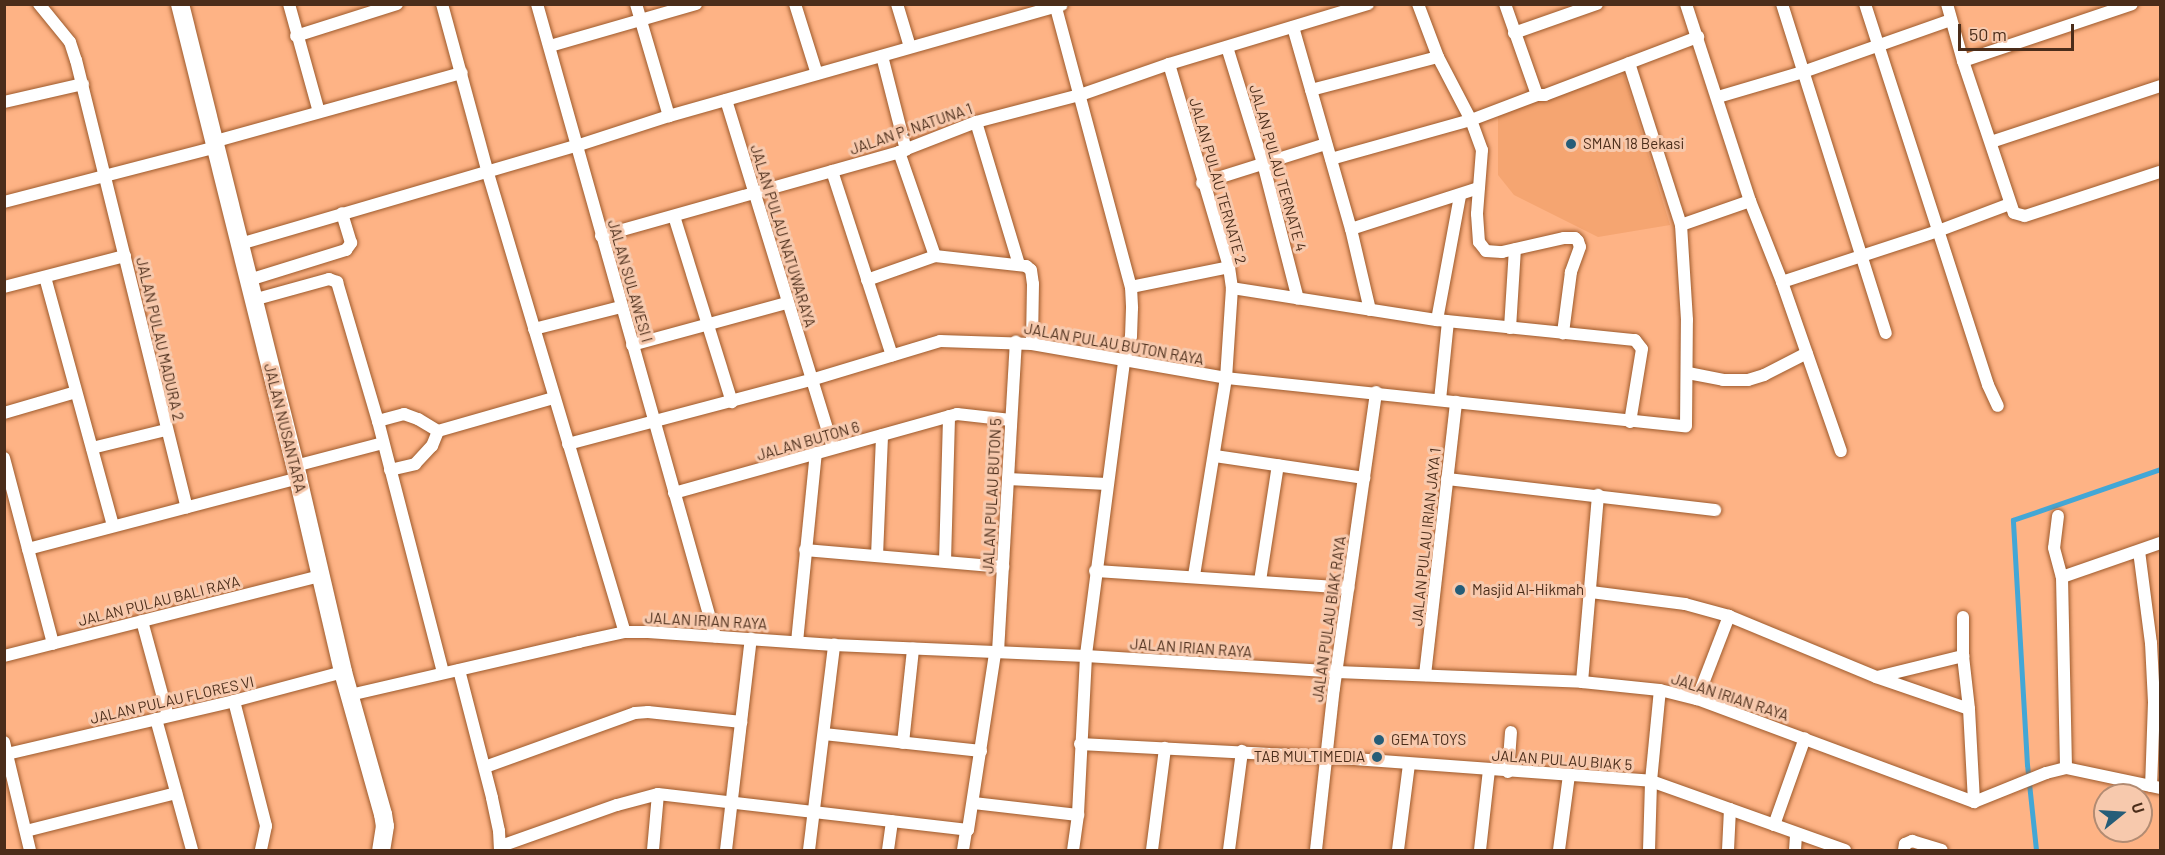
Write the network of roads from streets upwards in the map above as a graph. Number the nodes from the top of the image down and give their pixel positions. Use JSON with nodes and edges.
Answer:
{"nodes":[{"id":1,"x":39,"y":4,"type":"edge"},
{"id":2,"x":180,"y":4,"type":"edge"},
{"id":3,"x":289,"y":4,"type":"edge"},
{"id":4,"x":397,"y":4,"type":"edge"},
{"id":5,"x":442,"y":4,"type":"edge"},
{"id":6,"x":537,"y":4,"type":"edge"},
{"id":7,"x":636,"y":4,"type":"edge"},
{"id":8,"x":696,"y":4,"type":"edge"},
{"id":9,"x":795,"y":4,"type":"edge"},
{"id":10,"x":897,"y":4,"type":"edge"},
{"id":11,"x":1368,"y":4,"type":"edge"},
{"id":12,"x":1418,"y":4,"type":"edge"},
{"id":13,"x":1505,"y":4,"type":"edge"},
{"id":14,"x":1597,"y":4,"type":"edge"},
{"id":15,"x":1686,"y":4,"type":"edge"},
{"id":16,"x":1782,"y":4,"type":"edge"},
{"id":17,"x":1864,"y":4,"type":"edge"},
{"id":18,"x":1947,"y":4,"type":"edge"},
{"id":19,"x":2132,"y":4,"type":"edge"},
{"id":20,"x":1058,"y":5,"type":"edge"},
{"id":21,"x":640,"y":20,"type":"junction"},
{"id":22,"x":1951,"y":20,"type":"junction"},
{"id":23,"x":1293,"y":27,"type":"junction"},
{"id":24,"x":1514,"y":33,"type":"junction"},
{"id":25,"x":296,"y":36,"type":"junction"},
{"id":26,"x":1698,"y":37,"type":"junction"},
{"id":27,"x":1879,"y":45,"type":"junction"},
{"id":28,"x":550,"y":46,"type":"junction"},
{"id":29,"x":910,"y":47,"type":"junction"},
{"id":30,"x":1227,"y":47,"type":"junction"},
{"id":31,"x":882,"y":56,"type":"junction"},
{"id":32,"x":1438,"y":57,"type":"junction"},
{"id":33,"x":1963,"y":61,"type":"junction"},
{"id":34,"x":1629,"y":63,"type":"junction"},
{"id":35,"x":1169,"y":64,"type":"junction"},
{"id":36,"x":1803,"y":72,"type":"junction"},
{"id":37,"x":462,"y":73,"type":"junction"},
{"id":38,"x":817,"y":74,"type":"junction"},
{"id":39,"x":83,"y":84,"type":"junction"},
{"id":40,"x":2160,"y":86,"type":"edge"},
{"id":41,"x":1311,"y":90,"type":"junction"},
{"id":42,"x":1537,"y":94,"type":"junction"},
{"id":43,"x":1080,"y":95,"type":"junction"},
{"id":44,"x":1718,"y":97,"type":"junction"},
{"id":45,"x":726,"y":100,"type":"junction"},
{"id":46,"x":4,"y":102,"type":"edge"},
{"id":47,"x":319,"y":112,"type":"junction"},
{"id":48,"x":669,"y":116,"type":"junction"},
{"id":49,"x":1472,"y":120,"type":"junction"},
{"id":50,"x":976,"y":122,"type":"junction"},
{"id":51,"x":1992,"y":142,"type":"junction"},
{"id":52,"x":216,"y":144,"type":"junction"},
{"id":53,"x":1326,"y":144,"type":"junction"},
{"id":54,"x":576,"y":146,"type":"junction"},
{"id":55,"x":902,"y":151,"type":"junction"},
{"id":56,"x":1331,"y":159,"type":"junction"},
{"id":57,"x":1263,"y":164,"type":"junction"},
{"id":58,"x":487,"y":170,"type":"junction"},
{"id":59,"x":832,"y":171,"type":"junction"},
{"id":60,"x":2160,"y":172,"type":"edge"},
{"id":61,"x":104,"y":177,"type":"junction"},
{"id":62,"x":1202,"y":183,"type":"junction"},
{"id":63,"x":1479,"y":188,"type":"junction"},
{"id":64,"x":753,"y":193,"type":"junction"},
{"id":65,"x":1460,"y":196,"type":"junction"},
{"id":66,"x":1750,"y":201,"type":"junction"},
{"id":67,"x":4,"y":202,"type":"edge"},
{"id":68,"x":2010,"y":204,"type":"junction"},
{"id":69,"x":342,"y":213,"type":"junction"},
{"id":70,"x":674,"y":216,"type":"junction"},
{"id":71,"x":1681,"y":225,"type":"junction"},
{"id":72,"x":1351,"y":229,"type":"junction"},
{"id":73,"x":1938,"y":231,"type":"junction"},
{"id":74,"x":601,"y":236,"type":"junction"},
{"id":75,"x":240,"y":243,"type":"junction"},
{"id":76,"x":1515,"y":249,"type":"junction"},
{"id":77,"x":1861,"y":255,"type":"junction"},
{"id":78,"x":124,"y":256,"type":"junction"},
{"id":79,"x":934,"y":256,"type":"junction"},
{"id":80,"x":1019,"y":264,"type":"junction"},
{"id":81,"x":1229,"y":267,"type":"junction"},
{"id":82,"x":45,"y":277,"type":"junction"},
{"id":83,"x":249,"y":280,"type":"junction"},
{"id":84,"x":867,"y":280,"type":"junction"},
{"id":85,"x":1782,"y":282,"type":"junction"},
{"id":86,"x":4,"y":287,"type":"edge"},
{"id":87,"x":1131,"y":287,"type":"junction"},
{"id":88,"x":1232,"y":288,"type":"junction"},
{"id":89,"x":1298,"y":299,"type":"junction"},
{"id":90,"x":253,"y":300,"type":"junction"},
{"id":91,"x":787,"y":303,"type":"junction"},
{"id":92,"x":621,"y":307,"type":"junction"},
{"id":93,"x":1370,"y":310,"type":"junction"},
{"id":94,"x":1442,"y":321,"type":"junction"},
{"id":95,"x":708,"y":324,"type":"junction"},
{"id":96,"x":1510,"y":328,"type":"junction"},
{"id":97,"x":534,"y":329,"type":"junction"},
{"id":98,"x":1563,"y":333,"type":"junction"},
{"id":99,"x":1887,"y":333,"type":"dead end"},
{"id":100,"x":1016,"y":342,"type":"junction"},
{"id":101,"x":1032,"y":344,"type":"junction"},
{"id":102,"x":632,"y":345,"type":"junction"},
{"id":103,"x":1807,"y":353,"type":"junction"},
{"id":104,"x":892,"y":356,"type":"junction"},
{"id":105,"x":1124,"y":362,"type":"junction"},
{"id":106,"x":1688,"y":373,"type":"junction"},
{"id":107,"x":1226,"y":378,"type":"junction"},
{"id":108,"x":811,"y":380,"type":"junction"},
{"id":109,"x":76,"y":392,"type":"junction"},
{"id":110,"x":1376,"y":392,"type":"junction"},
{"id":111,"x":554,"y":398,"type":"junction"},
{"id":112,"x":1440,"y":400,"type":"junction"},
{"id":113,"x":732,"y":402,"type":"junction"},
{"id":114,"x":1456,"y":402,"type":"junction"},
{"id":115,"x":1998,"y":406,"type":"dead end"},
{"id":116,"x":4,"y":413,"type":"edge"},
{"id":117,"x":950,"y":416,"type":"junction"},
{"id":118,"x":1011,"y":420,"type":"junction"},
{"id":119,"x":378,"y":421,"type":"junction"},
{"id":120,"x":1630,"y":422,"type":"junction"},
{"id":121,"x":655,"y":423,"type":"junction"},
{"id":122,"x":166,"y":430,"type":"junction"},
{"id":123,"x":438,"y":430,"type":"junction"},
{"id":124,"x":882,"y":435,"type":"junction"},
{"id":125,"x":382,"y":443,"type":"junction"},
{"id":126,"x":568,"y":444,"type":"junction"},
{"id":127,"x":92,"y":448,"type":"junction"},
{"id":128,"x":833,"y":448,"type":"junction"},
{"id":129,"x":1841,"y":451,"type":"dead end"},
{"id":130,"x":816,"y":453,"type":"junction"},
{"id":131,"x":1215,"y":456,"type":"junction"},
{"id":132,"x":4,"y":458,"type":"edge"},
{"id":133,"x":1278,"y":465,"type":"junction"},
{"id":134,"x":390,"y":470,"type":"junction"},
{"id":135,"x":296,"y":472,"type":"junction"},
{"id":136,"x":1364,"y":478,"type":"junction"},
{"id":137,"x":1447,"y":478,"type":"junction"},
{"id":138,"x":1008,"y":479,"type":"junction"},
{"id":139,"x":1107,"y":484,"type":"junction"},
{"id":140,"x":674,"y":493,"type":"junction"},
{"id":141,"x":1598,"y":495,"type":"junction"},
{"id":142,"x":187,"y":507,"type":"junction"},
{"id":143,"x":1715,"y":510,"type":"dead end"},
{"id":144,"x":2058,"y":516,"type":"dead end"},
{"id":145,"x":113,"y":526,"type":"junction"},
{"id":146,"x":2160,"y":543,"type":"edge"},
{"id":147,"x":28,"y":549,"type":"junction"},
{"id":148,"x":806,"y":550,"type":"junction"},
{"id":149,"x":2139,"y":550,"type":"junction"},
{"id":150,"x":877,"y":556,"type":"junction"},
{"id":151,"x":945,"y":561,"type":"junction"},
{"id":152,"x":1003,"y":567,"type":"junction"},
{"id":153,"x":1095,"y":571,"type":"junction"},
{"id":154,"x":320,"y":576,"type":"junction"},
{"id":155,"x":1194,"y":576,"type":"junction"},
{"id":156,"x":2062,"y":577,"type":"junction"},
{"id":157,"x":1260,"y":581,"type":"junction"},
{"id":158,"x":1348,"y":588,"type":"junction"},
{"id":159,"x":1591,"y":592,"type":"junction"},
{"id":160,"x":1729,"y":616,"type":"junction"},
{"id":161,"x":1963,"y":617,"type":"dead end"},
{"id":162,"x":142,"y":621,"type":"junction"},
{"id":163,"x":625,"y":632,"type":"junction"},
{"id":164,"x":715,"y":636,"type":"junction"},
{"id":165,"x":752,"y":639,"type":"junction"},
{"id":166,"x":2156,"y":641,"type":"edge"},
{"id":167,"x":797,"y":642,"type":"junction"},
{"id":168,"x":53,"y":644,"type":"junction"},
{"id":169,"x":834,"y":645,"type":"junction"},
{"id":170,"x":913,"y":649,"type":"junction"},
{"id":171,"x":997,"y":652,"type":"junction"},
{"id":172,"x":4,"y":656,"type":"edge"},
{"id":173,"x":1086,"y":656,"type":"junction"},
{"id":174,"x":1963,"y":656,"type":"junction"},
{"id":175,"x":459,"y":670,"type":"junction"},
{"id":176,"x":343,"y":672,"type":"junction"},
{"id":177,"x":1337,"y":672,"type":"junction"},
{"id":178,"x":443,"y":673,"type":"junction"},
{"id":179,"x":1425,"y":675,"type":"junction"},
{"id":180,"x":1875,"y":677,"type":"junction"},
{"id":181,"x":1582,"y":682,"type":"junction"},
{"id":182,"x":1660,"y":690,"type":"junction"},
{"id":183,"x":350,"y":695,"type":"junction"},
{"id":184,"x":1697,"y":699,"type":"junction"},
{"id":185,"x":234,"y":701,"type":"junction"},
{"id":186,"x":2157,"y":702,"type":"edge"},
{"id":187,"x":1969,"y":709,"type":"junction"},
{"id":188,"x":162,"y":718,"type":"junction"},
{"id":189,"x":741,"y":722,"type":"junction"},
{"id":190,"x":1511,"y":732,"type":"dead end"},
{"id":191,"x":824,"y":734,"type":"junction"},
{"id":192,"x":1804,"y":738,"type":"junction"},
{"id":193,"x":903,"y":743,"type":"junction"},
{"id":194,"x":1080,"y":744,"type":"junction"},
{"id":195,"x":6,"y":748,"type":"edge"},
{"id":196,"x":1165,"y":748,"type":"junction"},
{"id":197,"x":981,"y":751,"type":"junction"},
{"id":198,"x":1242,"y":752,"type":"junction"},
{"id":199,"x":1328,"y":757,"type":"junction"},
{"id":200,"x":1409,"y":764,"type":"junction"},
{"id":201,"x":484,"y":766,"type":"junction"},
{"id":202,"x":2066,"y":768,"type":"junction"},
{"id":203,"x":1489,"y":770,"type":"junction"},
{"id":204,"x":1508,"y":772,"type":"junction"},
{"id":205,"x":1569,"y":775,"type":"junction"},
{"id":206,"x":1650,"y":781,"type":"junction"},
{"id":207,"x":2156,"y":787,"type":"edge"},
{"id":208,"x":176,"y":793,"type":"junction"},
{"id":209,"x":658,"y":794,"type":"junction"},
{"id":210,"x":1974,"y":802,"type":"junction"},
{"id":211,"x":732,"y":803,"type":"junction"},
{"id":212,"x":973,"y":803,"type":"junction"},
{"id":213,"x":1730,"y":809,"type":"junction"},
{"id":214,"x":813,"y":812,"type":"junction"},
{"id":215,"x":1078,"y":815,"type":"junction"},
{"id":216,"x":892,"y":821,"type":"junction"},
{"id":217,"x":1774,"y":825,"type":"junction"},
{"id":218,"x":967,"y":830,"type":"junction"},
{"id":219,"x":26,"y":831,"type":"junction"},
{"id":220,"x":1796,"y":834,"type":"junction"},
{"id":221,"x":501,"y":848,"type":"edge"},
{"id":222,"x":30,"y":850,"type":"edge"},
{"id":223,"x":192,"y":850,"type":"edge"},
{"id":224,"x":261,"y":850,"type":"edge"},
{"id":225,"x":381,"y":850,"type":"edge"},
{"id":226,"x":653,"y":850,"type":"edge"},
{"id":227,"x":726,"y":850,"type":"edge"},
{"id":228,"x":808,"y":850,"type":"edge"},
{"id":229,"x":888,"y":850,"type":"edge"},
{"id":230,"x":963,"y":850,"type":"edge"},
{"id":231,"x":1073,"y":850,"type":"edge"},
{"id":232,"x":1152,"y":850,"type":"edge"},
{"id":233,"x":1229,"y":850,"type":"edge"},
{"id":234,"x":1316,"y":850,"type":"edge"},
{"id":235,"x":1398,"y":850,"type":"edge"},
{"id":236,"x":1480,"y":850,"type":"edge"},
{"id":237,"x":1559,"y":850,"type":"edge"},
{"id":238,"x":1649,"y":850,"type":"edge"},
{"id":239,"x":1728,"y":850,"type":"edge"},
{"id":240,"x":1795,"y":850,"type":"edge"},
{"id":241,"x":1845,"y":850,"type":"edge"},
{"id":242,"x":1904,"y":850,"type":"edge"},
{"id":243,"x":1942,"y":850,"type":"edge"}],
"edges":[{"from":1,"to":39,"type":"street","name":"JALAN PULAU MADURA 2"},
{"from":2,"to":52,"type":"street","name":"JALAN NUSANTARA"},
{"from":3,"to":25,"type":"street"},
{"from":4,"to":25,"type":"street"},
{"from":5,"to":37,"type":"street"},
{"from":6,"to":28,"type":"street","name":"JALAN SULAWESI I"},
{"from":7,"to":21,"type":"street"},
{"from":8,"to":21,"type":"street"},
{"from":9,"to":38,"type":"street"},
{"from":10,"to":29,"type":"street"},
{"from":11,"to":23,"type":"street","name":"JALAN P. NATUNA 1"},
{"from":12,"to":32,"type":"street"},
{"from":13,"to":24,"type":"street"},
{"from":14,"to":24,"type":"street"},
{"from":15,"to":26,"type":"street"},
{"from":16,"to":36,"type":"street"},
{"from":17,"to":27,"type":"street"},
{"from":18,"to":22,"type":"street"},
{"from":19,"to":33,"type":"street"},
{"from":20,"to":29,"type":"street"},
{"from":20,"to":43,"type":"street"},
{"from":21,"to":28,"type":"street"},
{"from":21,"to":48,"type":"street"},
{"from":22,"to":27,"type":"street"},
{"from":22,"to":33,"type":"street"},
{"from":23,"to":30,"type":"street","name":"JALAN P. NATUNA 1"},
{"from":23,"to":41,"type":"street"},
{"from":24,"to":42,"type":"street"},
{"from":25,"to":47,"type":"street"},
{"from":26,"to":34,"type":"street"},
{"from":26,"to":44,"type":"street"},
{"from":27,"to":36,"type":"street"},
{"from":27,"to":73,"type":"street"},
{"from":28,"to":54,"type":"street","name":"JALAN SULAWESI I"},
{"from":29,"to":31,"type":"street"},
{"from":30,"to":35,"type":"street","name":"JALAN P. NATUNA 1"},
{"from":30,"to":57,"type":"street","name":"JALAN PULAU TERNATE 4"},
{"from":31,"to":38,"type":"street"},
{"from":31,"to":55,"type":"street"},
{"from":32,"to":41,"type":"street"},
{"from":32,"to":49,"type":"street"},
{"from":33,"to":51,"type":"street"},
{"from":34,"to":42,"type":"street"},
{"from":34,"to":71,"type":"street"},
{"from":35,"to":43,"type":"street","name":"JALAN P. NATUNA 1"},
{"from":35,"to":62,"type":"street","name":"JALAN PULAU TERNATE 2"},
{"from":36,"to":44,"type":"street"},
{"from":36,"to":77,"type":"street"},
{"from":37,"to":47,"type":"street"},
{"from":37,"to":58,"type":"street"},
{"from":38,"to":45,"type":"street"},
{"from":39,"to":46,"type":"street"},
{"from":39,"to":61,"type":"street","name":"JALAN PULAU MADURA 2"},
{"from":40,"to":51,"type":"street"},
{"from":41,"to":53,"type":"street"},
{"from":42,"to":49,"type":"street"},
{"from":43,"to":50,"type":"street","name":"JALAN P. NATUNA 1"},
{"from":43,"to":87,"type":"street"},
{"from":44,"to":66,"type":"street"},
{"from":45,"to":48,"type":"street"},
{"from":45,"to":64,"type":"street","name":"JALAN PULAU NATUWARAYA"},
{"from":47,"to":52,"type":"street"},
{"from":48,"to":54,"type":"street"},
{"from":49,"to":56,"type":"street"},
{"from":49,"to":63,"type":"street"},
{"from":50,"to":55,"type":"street","name":"JALAN P. NATUNA 1"},
{"from":50,"to":80,"type":"street"},
{"from":51,"to":68,"type":"street"},
{"from":52,"to":61,"type":"street"},
{"from":52,"to":75,"type":"street","name":"JALAN NUSANTARA"},
{"from":53,"to":56,"type":"street"},
{"from":53,"to":57,"type":"street"},
{"from":54,"to":58,"type":"street"},
{"from":54,"to":74,"type":"street","name":"JALAN SULAWESI I"},
{"from":55,"to":59,"type":"street","name":"JALAN P. NATUNA 1"},
{"from":55,"to":79,"type":"street"},
{"from":56,"to":72,"type":"street"},
{"from":57,"to":62,"type":"street"},
{"from":57,"to":89,"type":"street","name":"JALAN PULAU TERNATE 4"},
{"from":58,"to":69,"type":"street"},
{"from":58,"to":97,"type":"street"},
{"from":59,"to":64,"type":"street","name":"JALAN P. NATUNA 1"},
{"from":59,"to":84,"type":"street"},
{"from":60,"to":68,"type":"street"},
{"from":61,"to":67,"type":"street"},
{"from":61,"to":78,"type":"street","name":"JALAN PULAU MADURA 2"},
{"from":62,"to":81,"type":"street","name":"JALAN PULAU TERNATE 2"},
{"from":63,"to":65,"type":"street"},
{"from":63,"to":76,"type":"street"},
{"from":64,"to":70,"type":"street","name":"JALAN P. NATUNA 1"},
{"from":64,"to":91,"type":"street","name":"JALAN PULAU NATUWARAYA"},
{"from":65,"to":72,"type":"street"},
{"from":65,"to":94,"type":"street"},
{"from":66,"to":71,"type":"street"},
{"from":66,"to":85,"type":"street"},
{"from":68,"to":73,"type":"street"},
{"from":69,"to":75,"type":"street"},
{"from":69,"to":83,"type":"street"},
{"from":70,"to":74,"type":"street","name":"JALAN P. NATUNA 1"},
{"from":70,"to":95,"type":"street"},
{"from":71,"to":106,"type":"street"},
{"from":72,"to":93,"type":"street"},
{"from":73,"to":77,"type":"street"},
{"from":73,"to":115,"type":"street"},
{"from":74,"to":92,"type":"street","name":"JALAN SULAWESI I"},
{"from":75,"to":83,"type":"street","name":"JALAN NUSANTARA"},
{"from":76,"to":96,"type":"street"},
{"from":76,"to":98,"type":"street"},
{"from":77,"to":85,"type":"street"},
{"from":77,"to":99,"type":"street"},
{"from":78,"to":82,"type":"street"},
{"from":78,"to":122,"type":"street","name":"JALAN PULAU MADURA 2"},
{"from":79,"to":80,"type":"street"},
{"from":79,"to":84,"type":"street"},
{"from":80,"to":101,"type":"street"},
{"from":81,"to":87,"type":"street"},
{"from":81,"to":88,"type":"street","name":"JALAN PULAU TERNATE 2"},
{"from":82,"to":86,"type":"street"},
{"from":82,"to":109,"type":"street"},
{"from":83,"to":90,"type":"street","name":"JALAN NUSANTARA"},
{"from":84,"to":104,"type":"street"},
{"from":85,"to":103,"type":"street"},
{"from":87,"to":105,"type":"street"},
{"from":88,"to":89,"type":"street"},
{"from":88,"to":107,"type":"street","name":"JALAN PULAU TERNATE 2"},
{"from":89,"to":93,"type":"street"},
{"from":90,"to":119,"type":"street"},
{"from":90,"to":135,"type":"street","name":"JALAN NUSANTARA"},
{"from":91,"to":95,"type":"street"},
{"from":91,"to":108,"type":"street","name":"JALAN PULAU NATUWARAYA"},
{"from":92,"to":97,"type":"street"},
{"from":92,"to":102,"type":"street","name":"JALAN SULAWESI I"},
{"from":93,"to":94,"type":"street"},
{"from":94,"to":96,"type":"street"},
{"from":94,"to":112,"type":"street"},
{"from":95,"to":102,"type":"street"},
{"from":95,"to":113,"type":"street"},
{"from":96,"to":98,"type":"street"},
{"from":97,"to":111,"type":"street"},
{"from":98,"to":120,"type":"street"},
{"from":100,"to":101,"type":"street","name":"JALAN PULAU BUTON RAYA"},
{"from":100,"to":104,"type":"street","name":"JALAN PULAU BUTON RAYA"},
{"from":100,"to":118,"type":"street","name":"JALAN PULAU BUTON 5"},
{"from":101,"to":105,"type":"street","name":"JALAN PULAU BUTON RAYA"},
{"from":102,"to":121,"type":"street","name":"JALAN SULAWESI I"},
{"from":103,"to":106,"type":"street"},
{"from":103,"to":129,"type":"street"},
{"from":104,"to":108,"type":"street","name":"JALAN PULAU BUTON RAYA"},
{"from":105,"to":107,"type":"street","name":"JALAN PULAU BUTON RAYA"},
{"from":105,"to":139,"type":"street"},
{"from":106,"to":120,"type":"street","name":"JALAN PULAU BUTON RAYA"},
{"from":107,"to":110,"type":"street","name":"JALAN PULAU BUTON RAYA"},
{"from":107,"to":131,"type":"street","name":"JALAN PULAU TERNATE 2"},
{"from":108,"to":113,"type":"street","name":"JALAN PULAU BUTON RAYA"},
{"from":108,"to":128,"type":"street","name":"JALAN PULAU NATUWARAYA"},
{"from":109,"to":116,"type":"street"},
{"from":109,"to":127,"type":"street"},
{"from":110,"to":112,"type":"street","name":"JALAN PULAU BUTON RAYA"},
{"from":110,"to":136,"type":"street","name":"JALAN PULAU BIAK RAYA"},
{"from":111,"to":123,"type":"street"},
{"from":111,"to":126,"type":"street"},
{"from":112,"to":114,"type":"street","name":"JALAN PULAU BUTON RAYA"},
{"from":113,"to":121,"type":"street","name":"JALAN PULAU BUTON RAYA"},
{"from":114,"to":120,"type":"street","name":"JALAN PULAU BUTON RAYA"},
{"from":114,"to":137,"type":"street","name":"JALAN PULAU IRIAN JAYA 1"},
{"from":117,"to":118,"type":"street","name":"JALAN BUTON 6"},
{"from":117,"to":124,"type":"street","name":"JALAN BUTON 6"},
{"from":117,"to":151,"type":"street"},
{"from":118,"to":138,"type":"street","name":"JALAN PULAU BUTON 5"},
{"from":119,"to":123,"type":"street"},
{"from":119,"to":125,"type":"street"},
{"from":121,"to":126,"type":"street","name":"JALAN PULAU BUTON RAYA"},
{"from":121,"to":140,"type":"street","name":"JALAN SULAWESI I"},
{"from":122,"to":127,"type":"street"},
{"from":122,"to":142,"type":"street","name":"JALAN PULAU MADURA 2"},
{"from":123,"to":134,"type":"street"},
{"from":124,"to":128,"type":"street","name":"JALAN BUTON 6"},
{"from":124,"to":150,"type":"street"},
{"from":125,"to":134,"type":"street"},
{"from":125,"to":135,"type":"street"},
{"from":126,"to":163,"type":"street"},
{"from":127,"to":145,"type":"street"},
{"from":128,"to":130,"type":"street","name":"JALAN BUTON 6"},
{"from":130,"to":140,"type":"street","name":"JALAN BUTON 6"},
{"from":130,"to":148,"type":"street"},
{"from":131,"to":133,"type":"street"},
{"from":131,"to":155,"type":"street","name":"JALAN PULAU TERNATE 2"},
{"from":132,"to":147,"type":"street"},
{"from":133,"to":136,"type":"street"},
{"from":133,"to":157,"type":"street"},
{"from":134,"to":178,"type":"street"},
{"from":135,"to":142,"type":"street"},
{"from":135,"to":154,"type":"street","name":"JALAN NUSANTARA"},
{"from":136,"to":158,"type":"street","name":"JALAN PULAU BIAK RAYA"},
{"from":137,"to":141,"type":"street"},
{"from":137,"to":179,"type":"street","name":"JALAN PULAU IRIAN JAYA 1"},
{"from":138,"to":139,"type":"street"},
{"from":138,"to":152,"type":"street","name":"JALAN PULAU BUTON 5"},
{"from":139,"to":153,"type":"street"},
{"from":140,"to":164,"type":"street","name":"JALAN SULAWESI I"},
{"from":141,"to":143,"type":"street"},
{"from":141,"to":159,"type":"street"},
{"from":142,"to":145,"type":"street"},
{"from":144,"to":156,"type":"street"},
{"from":145,"to":147,"type":"street"},
{"from":146,"to":149,"type":"street"},
{"from":147,"to":168,"type":"street"},
{"from":148,"to":150,"type":"street"},
{"from":148,"to":167,"type":"street"},
{"from":149,"to":156,"type":"street"},
{"from":149,"to":166,"type":"street"},
{"from":150,"to":151,"type":"street"},
{"from":151,"to":152,"type":"street"},
{"from":152,"to":171,"type":"street","name":"JALAN PULAU BUTON 5"},
{"from":153,"to":155,"type":"street"},
{"from":153,"to":173,"type":"street"},
{"from":154,"to":162,"type":"street","name":"JALAN PULAU BALI RAYA"},
{"from":154,"to":176,"type":"street","name":"JALAN NUSANTARA"},
{"from":155,"to":157,"type":"street"},
{"from":156,"to":202,"type":"street"},
{"from":157,"to":158,"type":"street"},
{"from":158,"to":177,"type":"street","name":"JALAN PULAU BIAK RAYA"},
{"from":159,"to":160,"type":"street"},
{"from":159,"to":181,"type":"street"},
{"from":160,"to":180,"type":"street"},
{"from":160,"to":184,"type":"street"},
{"from":161,"to":174,"type":"street"},
{"from":162,"to":168,"type":"street","name":"JALAN PULAU BALI RAYA"},
{"from":162,"to":188,"type":"street"},
{"from":163,"to":164,"type":"street","name":"JALAN IRIAN RAYA"},
{"from":163,"to":175,"type":"street","name":"JALAN IRIAN RAYA"},
{"from":164,"to":165,"type":"street","name":"JALAN IRIAN RAYA"},
{"from":165,"to":167,"type":"street","name":"JALAN IRIAN RAYA"},
{"from":165,"to":189,"type":"street"},
{"from":166,"to":186,"type":"street"},
{"from":167,"to":169,"type":"street","name":"JALAN IRIAN RAYA"},
{"from":168,"to":172,"type":"street","name":"JALAN PULAU BALI RAYA"},
{"from":169,"to":170,"type":"street","name":"JALAN IRIAN RAYA"},
{"from":169,"to":191,"type":"street"},
{"from":170,"to":171,"type":"street","name":"JALAN IRIAN RAYA"},
{"from":170,"to":193,"type":"street"},
{"from":171,"to":173,"type":"street","name":"JALAN IRIAN RAYA"},
{"from":171,"to":197,"type":"street","name":"JALAN PULAU BUTON 5"},
{"from":173,"to":177,"type":"street","name":"JALAN IRIAN RAYA"},
{"from":173,"to":194,"type":"street"},
{"from":174,"to":180,"type":"street"},
{"from":174,"to":187,"type":"street"},
{"from":175,"to":178,"type":"street","name":"JALAN IRIAN RAYA"},
{"from":175,"to":201,"type":"street"},
{"from":176,"to":183,"type":"street","name":"JALAN NUSANTARA"},
{"from":176,"to":185,"type":"street","name":"JALAN PULAU FLORES VI"},
{"from":177,"to":179,"type":"street","name":"JALAN IRIAN RAYA"},
{"from":177,"to":199,"type":"street","name":"JALAN PULAU BIAK RAYA"},
{"from":178,"to":183,"type":"street","name":"JALAN IRIAN RAYA"},
{"from":179,"to":181,"type":"street","name":"JALAN IRIAN RAYA"},
{"from":180,"to":187,"type":"street"},
{"from":181,"to":182,"type":"street","name":"JALAN IRIAN RAYA"},
{"from":182,"to":184,"type":"street","name":"JALAN IRIAN RAYA"},
{"from":182,"to":206,"type":"street"},
{"from":183,"to":225,"type":"street","name":"JALAN NUSANTARA"},
{"from":184,"to":192,"type":"street","name":"JALAN IRIAN RAYA"},
{"from":185,"to":188,"type":"street","name":"JALAN PULAU FLORES VI"},
{"from":185,"to":224,"type":"street"},
{"from":186,"to":207,"type":"street"},
{"from":187,"to":210,"type":"street"},
{"from":188,"to":195,"type":"street","name":"JALAN PULAU FLORES VI"},
{"from":188,"to":208,"type":"street"},
{"from":189,"to":201,"type":"street"},
{"from":189,"to":211,"type":"street"},
{"from":190,"to":204,"type":"street"},
{"from":191,"to":193,"type":"street"},
{"from":191,"to":214,"type":"street"},
{"from":192,"to":210,"type":"street","name":"JALAN IRIAN RAYA"},
{"from":192,"to":217,"type":"street"},
{"from":193,"to":197,"type":"street"},
{"from":194,"to":196,"type":"street","name":"JALAN PULAU BIAK 5"},
{"from":194,"to":215,"type":"street"},
{"from":195,"to":219,"type":"street"},
{"from":196,"to":198,"type":"street","name":"JALAN PULAU BIAK 5"},
{"from":196,"to":232,"type":"street"},
{"from":197,"to":212,"type":"street","name":"JALAN PULAU BUTON 5"},
{"from":198,"to":199,"type":"street","name":"JALAN PULAU BIAK 5"},
{"from":198,"to":233,"type":"street"},
{"from":199,"to":200,"type":"street","name":"JALAN PULAU BIAK 5"},
{"from":199,"to":234,"type":"street","name":"JALAN PULAU BIAK RAYA"},
{"from":200,"to":203,"type":"street","name":"JALAN PULAU BIAK 5"},
{"from":200,"to":235,"type":"street"},
{"from":201,"to":221,"type":"street"},
{"from":202,"to":207,"type":"street"},
{"from":202,"to":210,"type":"street"},
{"from":203,"to":204,"type":"street","name":"JALAN PULAU BIAK 5"},
{"from":203,"to":236,"type":"street"},
{"from":204,"to":205,"type":"street","name":"JALAN PULAU BIAK 5"},
{"from":205,"to":206,"type":"street","name":"JALAN PULAU BIAK 5"},
{"from":205,"to":237,"type":"street"},
{"from":206,"to":213,"type":"street","name":"JALAN PULAU BIAK 5"},
{"from":206,"to":238,"type":"street"},
{"from":208,"to":219,"type":"street"},
{"from":208,"to":223,"type":"street"},
{"from":209,"to":211,"type":"street"},
{"from":209,"to":221,"type":"street"},
{"from":209,"to":226,"type":"street"},
{"from":211,"to":214,"type":"street"},
{"from":211,"to":227,"type":"street"},
{"from":212,"to":215,"type":"street"},
{"from":212,"to":218,"type":"street","name":"JALAN PULAU BUTON 5"},
{"from":213,"to":217,"type":"street","name":"JALAN PULAU BIAK 5"},
{"from":213,"to":239,"type":"street"},
{"from":214,"to":216,"type":"street"},
{"from":214,"to":228,"type":"street"},
{"from":215,"to":231,"type":"street"},
{"from":216,"to":218,"type":"street"},
{"from":216,"to":229,"type":"street"},
{"from":217,"to":220,"type":"street","name":"JALAN PULAU BIAK 5"},
{"from":218,"to":230,"type":"street","name":"JALAN PULAU BUTON 5"},
{"from":219,"to":222,"type":"street"},
{"from":220,"to":240,"type":"street"},
{"from":220,"to":241,"type":"street","name":"JALAN PULAU BIAK 5"},
{"from":242,"to":243,"type":"street"}]}
